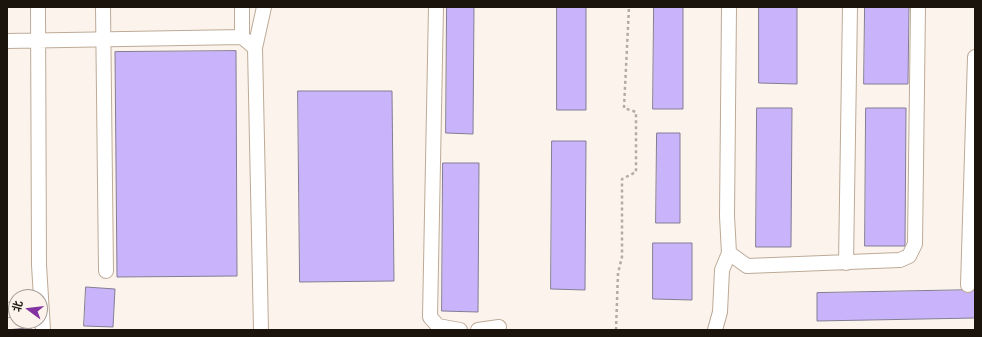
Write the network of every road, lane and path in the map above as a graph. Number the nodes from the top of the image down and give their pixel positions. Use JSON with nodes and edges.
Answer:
{"nodes":[{"id":1,"x":38,"y":7,"type":"edge"},
{"id":2,"x":103,"y":7,"type":"edge"},
{"id":3,"x":242,"y":7,"type":"edge"},
{"id":4,"x":264,"y":7,"type":"edge"},
{"id":5,"x":436,"y":7,"type":"edge"},
{"id":6,"x":629,"y":7,"type":"edge"},
{"id":7,"x":728,"y":7,"type":"edge"},
{"id":8,"x":850,"y":7,"type":"edge"},
{"id":9,"x":918,"y":7,"type":"edge"},
{"id":10,"x":242,"y":37,"type":"junction"},
{"id":11,"x":103,"y":40,"type":"junction"},
{"id":12,"x":7,"y":41,"type":"edge"},
{"id":13,"x":38,"y":41,"type":"junction"},
{"id":14,"x":255,"y":48,"type":"junction"},
{"id":15,"x":975,"y":56,"type":"edge"},
{"id":16,"x":729,"y":253,"type":"junction"},
{"id":17,"x":846,"y":263,"type":"junction"},
{"id":18,"x":106,"y":271,"type":"dead end"},
{"id":19,"x":968,"y":285,"type":"dead end"},
{"id":20,"x":40,"y":289,"type":"edge"},
{"id":21,"x":499,"y":327,"type":"dead end"},
{"id":22,"x":261,"y":330,"type":"edge"},
{"id":23,"x":460,"y":330,"type":"edge"},
{"id":24,"x":478,"y":330,"type":"edge"},
{"id":25,"x":616,"y":330,"type":"edge"},
{"id":26,"x":715,"y":330,"type":"edge"}],
"edges":[{"from":1,"to":13,"type":"street"},
{"from":2,"to":11,"type":"street"},
{"from":3,"to":10,"type":"street"},
{"from":4,"to":14,"type":"street"},
{"from":5,"to":23,"type":"street"},
{"from":6,"to":25,"type":"path"},
{"from":7,"to":16,"type":"street"},
{"from":8,"to":17,"type":"street"},
{"from":9,"to":17,"type":"street"},
{"from":10,"to":11,"type":"street"},
{"from":10,"to":14,"type":"street"},
{"from":11,"to":13,"type":"street"},
{"from":11,"to":18,"type":"street"},
{"from":12,"to":13,"type":"street"},
{"from":13,"to":20,"type":"street"},
{"from":14,"to":22,"type":"street"},
{"from":15,"to":19,"type":"street"},
{"from":16,"to":17,"type":"street"},
{"from":16,"to":26,"type":"street"},
{"from":21,"to":24,"type":"street"}]}
